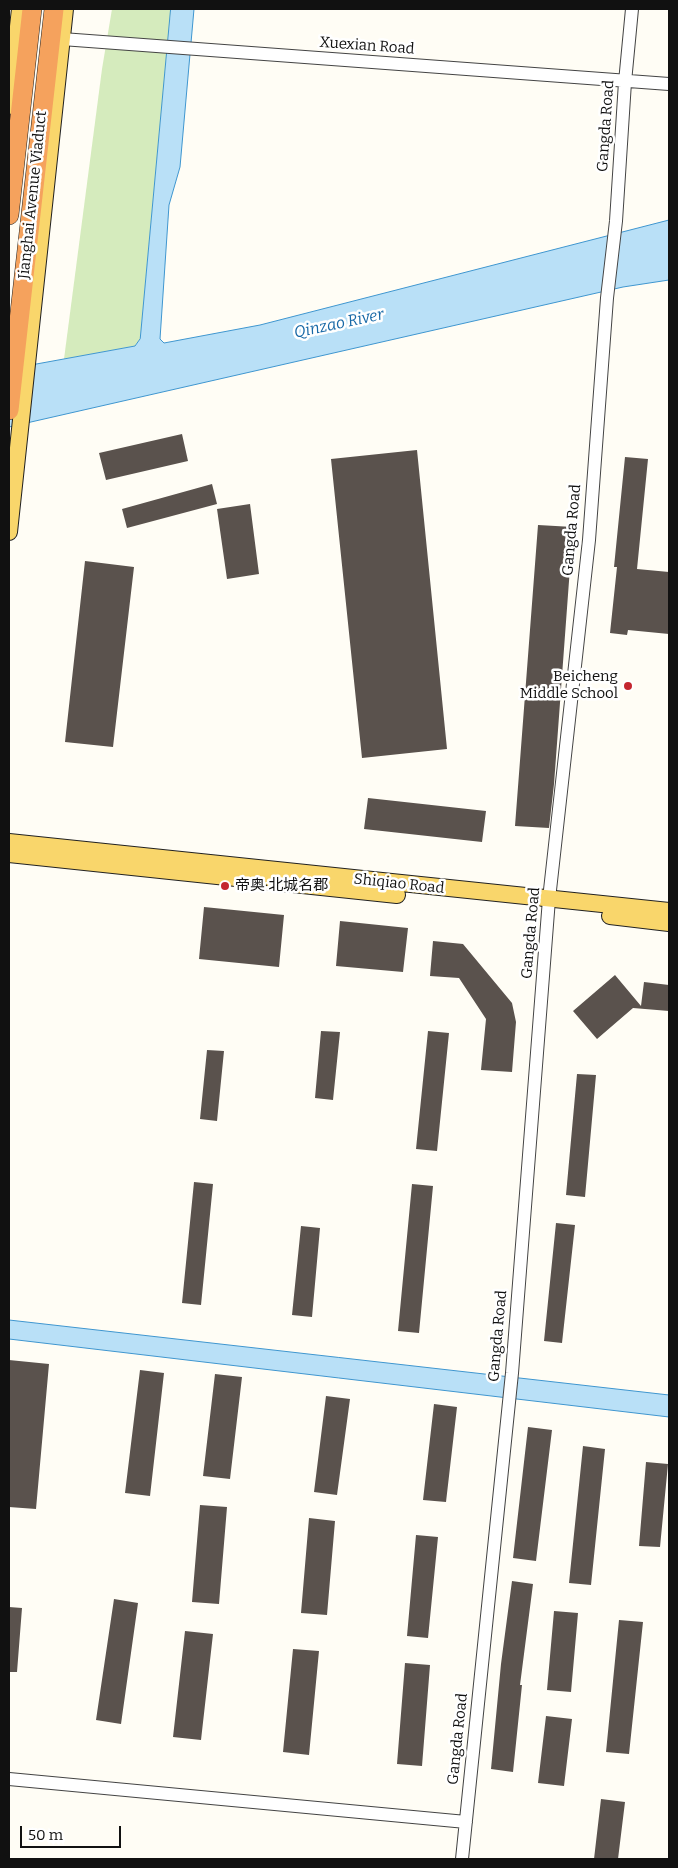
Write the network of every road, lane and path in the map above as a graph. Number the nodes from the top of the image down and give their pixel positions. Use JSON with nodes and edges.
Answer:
{"nodes":[{"id":1,"x":14,"y":9,"type":"edge"},
{"id":2,"x":20,"y":9,"type":"edge"},
{"id":3,"x":32,"y":9,"type":"edge"},
{"id":4,"x":54,"y":9,"type":"edge"},
{"id":5,"x":60,"y":9,"type":"edge"},
{"id":6,"x":66,"y":9,"type":"edge"},
{"id":7,"x":75,"y":9,"type":"edge"},
{"id":8,"x":632,"y":9,"type":"edge"},
{"id":9,"x":62,"y":39,"type":"junction"},
{"id":10,"x":16,"y":43,"type":"junction"},
{"id":11,"x":49,"y":54,"type":"junction"},
{"id":12,"x":625,"y":82,"type":"junction"},
{"id":13,"x":669,"y":84,"type":"edge"},
{"id":14,"x":9,"y":106,"type":"edge"},
{"id":15,"x":9,"y":214,"type":"edge"},
{"id":16,"x":9,"y":410,"type":"edge"},
{"id":17,"x":9,"y":532,"type":"edge"},
{"id":18,"x":9,"y":842,"type":"edge"},
{"id":19,"x":9,"y":854,"type":"edge"},
{"id":20,"x":549,"y":904,"type":"junction"},
{"id":21,"x":669,"y":911,"type":"edge"},
{"id":22,"x":669,"y":922,"type":"edge"},
{"id":23,"x":9,"y":1779,"type":"edge"},
{"id":24,"x":466,"y":1822,"type":"junction"},
{"id":25,"x":462,"y":1859,"type":"edge"}],
"edges":[{"from":1,"to":10,"type":"main road"},
{"from":2,"to":10,"type":"main road"},
{"from":3,"to":15,"type":"highway","name":"Jianghai Avenue Viaduct"},
{"from":4,"to":11,"type":"highway","name":"Jianghai Avenue Viaduct"},
{"from":5,"to":11,"type":"highway"},
{"from":6,"to":9,"type":"main road"},
{"from":7,"to":9,"type":"main road"},
{"from":8,"to":12,"type":"street","name":"Gangda Road"},
{"from":9,"to":12,"type":"street","name":"Xuexian Road"},
{"from":9,"to":17,"type":"main road"},
{"from":10,"to":14,"type":"main road"},
{"from":11,"to":16,"type":"highway","name":"Jianghai Avenue Viaduct"},
{"from":12,"to":13,"type":"street","name":"Xuexian Road"},
{"from":12,"to":20,"type":"street","name":"Gangda Road"},
{"from":18,"to":20,"type":"main road","name":"Shiqiao Road"},
{"from":19,"to":20,"type":"main road","name":"Shiqiao Road"},
{"from":20,"to":21,"type":"main road","name":"Shiqiao Road"},
{"from":20,"to":22,"type":"main road","name":"Shiqiao Road"},
{"from":20,"to":24,"type":"street","name":"Gangda Road"},
{"from":23,"to":24,"type":"street"},
{"from":24,"to":25,"type":"street","name":"Gangda Road"}]}
